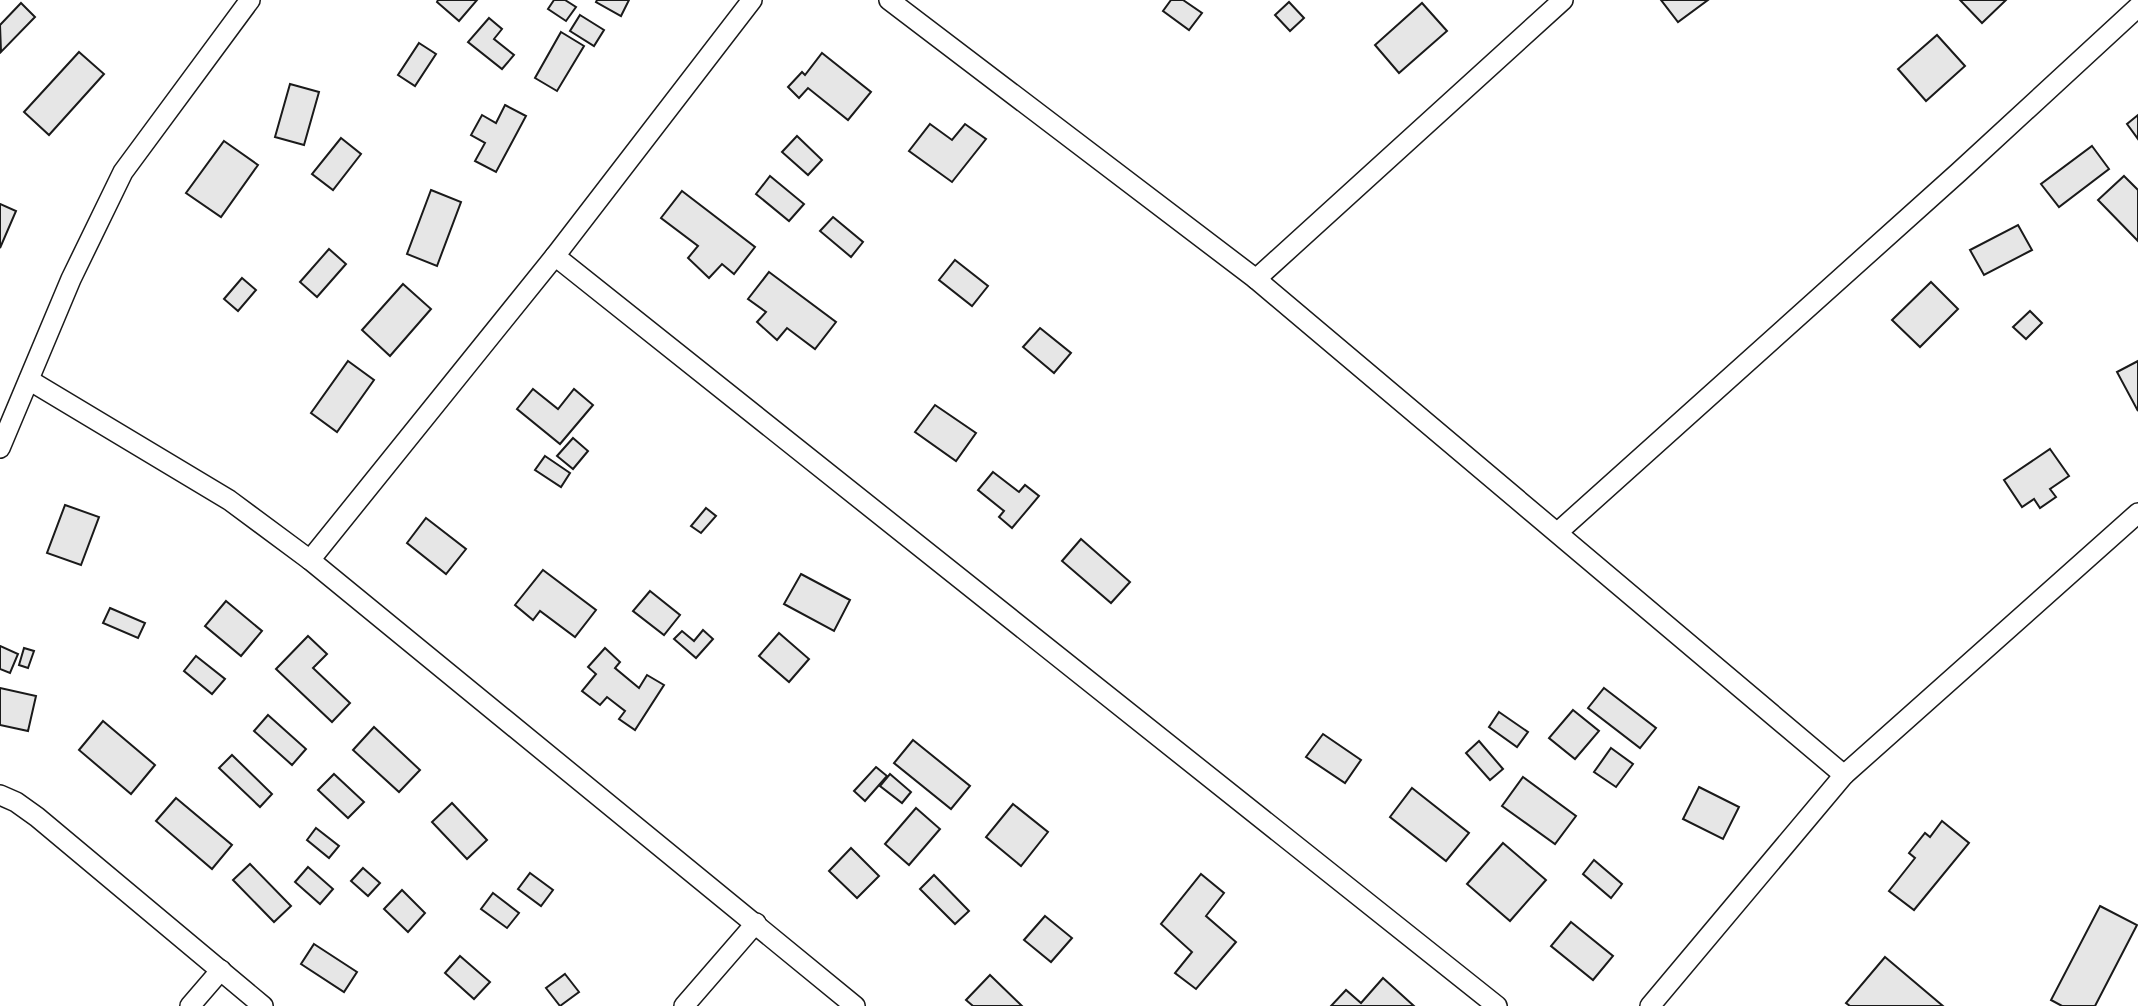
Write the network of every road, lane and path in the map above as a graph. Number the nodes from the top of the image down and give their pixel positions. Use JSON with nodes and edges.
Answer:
{"nodes":[{"id":1,"x":250,"y":0,"type":"edge"},
{"id":2,"x":752,"y":0,"type":"edge"},
{"id":3,"x":889,"y":0,"type":"edge"},
{"id":4,"x":1563,"y":0,"type":"edge"},
{"id":5,"x":2138,"y":7,"type":"edge"},
{"id":6,"x":555,"y":256,"type":"junction"},
{"id":7,"x":1256,"y":279,"type":"junction"},
{"id":8,"x":29,"y":380,"type":"junction"},
{"id":9,"x":0,"y":448,"type":"edge"},
{"id":10,"x":2138,"y":513,"type":"edge"},
{"id":11,"x":1558,"y":532,"type":"junction"},
{"id":12,"x":310,"y":560,"type":"junction"},
{"id":13,"x":1844,"y":775,"type":"junction"},
{"id":14,"x":0,"y":795,"type":"edge"},
{"id":15,"x":755,"y":923,"type":"junction"},
{"id":16,"x":221,"y":970,"type":"junction"},
{"id":17,"x":190,"y":1006,"type":"edge"},
{"id":18,"x":264,"y":1006,"type":"edge"},
{"id":19,"x":684,"y":1006,"type":"edge"},
{"id":20,"x":855,"y":1006,"type":"edge"},
{"id":21,"x":1497,"y":1006,"type":"edge"},
{"id":22,"x":1650,"y":1006,"type":"edge"}],
"edges":[{"from":1,"to":8,"type":"street"},
{"from":2,"to":6,"type":"street"},
{"from":3,"to":7,"type":"street"},
{"from":4,"to":7,"type":"street"},
{"from":5,"to":11,"type":"street"},
{"from":6,"to":12,"type":"street"},
{"from":6,"to":21,"type":"street"},
{"from":7,"to":11,"type":"street"},
{"from":8,"to":9,"type":"street"},
{"from":8,"to":12,"type":"street"},
{"from":10,"to":13,"type":"street"},
{"from":11,"to":13,"type":"street"},
{"from":12,"to":15,"type":"street"},
{"from":13,"to":22,"type":"street"},
{"from":14,"to":16,"type":"street"},
{"from":15,"to":19,"type":"street"},
{"from":15,"to":20,"type":"street"},
{"from":16,"to":17,"type":"street"},
{"from":16,"to":18,"type":"street"}]}
